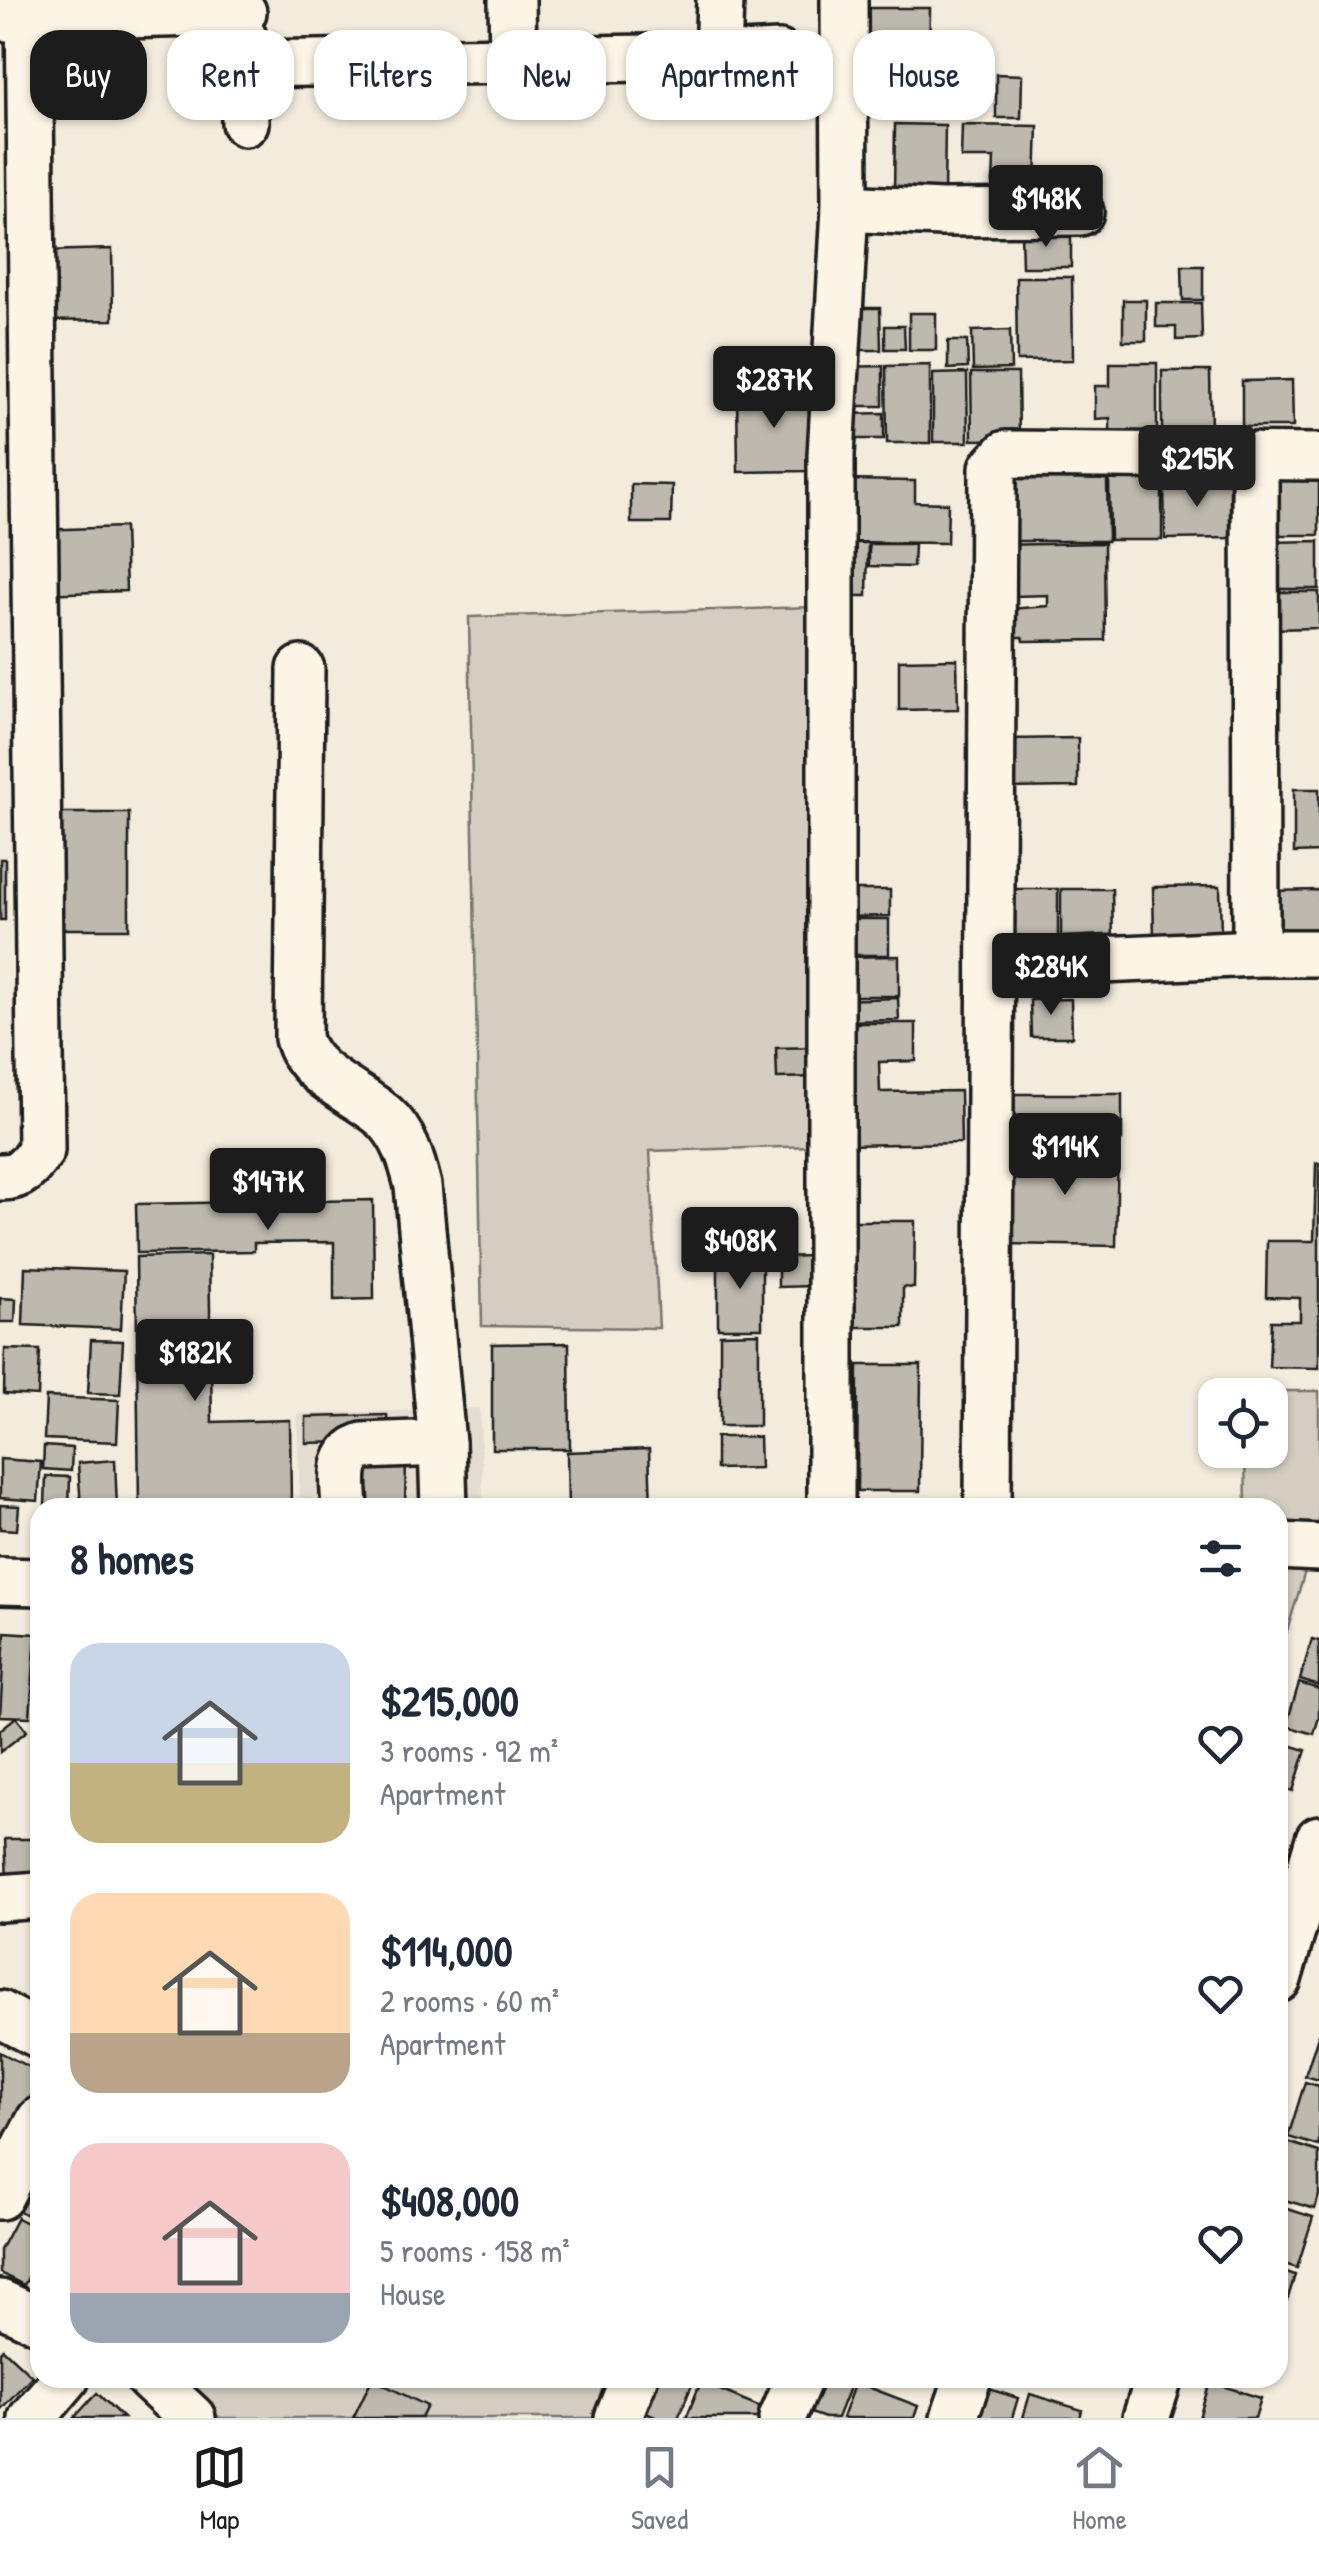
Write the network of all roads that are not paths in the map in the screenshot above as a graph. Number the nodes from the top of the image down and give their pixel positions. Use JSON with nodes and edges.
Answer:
{"nodes":[{"id":1,"x":512,"y":0,"type":"edge"},
{"id":2,"x":720,"y":0,"type":"edge"},
{"id":3,"x":844,"y":0,"type":"edge"},
{"id":4,"x":242,"y":6,"type":"edge"},
{"id":5,"x":20,"y":12,"type":"edge"},
{"id":6,"x":512,"y":30,"type":"edge"},
{"id":7,"x":719,"y":30,"type":"edge"},
{"id":8,"x":487,"y":61,"type":"edge"},
{"id":9,"x":294,"y":63,"type":"edge"},
{"id":10,"x":246,"y":120,"type":"edge"},
{"id":11,"x":246,"y":123,"type":"dead end"},
{"id":12,"x":845,"y":208,"type":"junction"},
{"id":13,"x":1080,"y":212,"type":"dead end"},
{"id":14,"x":1255,"y":456,"type":"junction"},
{"id":15,"x":1319,"y":457,"type":"edge"},
{"id":16,"x":301,"y":668,"type":"dead end"},
{"id":17,"x":1256,"y":952,"type":"junction"},
{"id":18,"x":1319,"y":953,"type":"edge"},
{"id":19,"x":990,"y":965,"type":"junction"},
{"id":20,"x":0,"y":1177,"type":"edge"},
{"id":21,"x":442,"y":1443,"type":"junction"},
{"id":22,"x":345,"y":1498,"type":"edge"},
{"id":23,"x":444,"y":1498,"type":"edge"},
{"id":24,"x":831,"y":1498,"type":"edge"},
{"id":25,"x":988,"y":1498,"type":"edge"},
{"id":26,"x":1288,"y":1546,"type":"edge"},
{"id":27,"x":1319,"y":1548,"type":"edge"},
{"id":28,"x":0,"y":1582,"type":"edge"},
{"id":29,"x":30,"y":1582,"type":"edge"},
{"id":30,"x":1319,"y":1839,"type":"edge"},
{"id":31,"x":30,"y":1896,"type":"edge"},
{"id":32,"x":0,"y":1898,"type":"edge"},
{"id":33,"x":1288,"y":1945,"type":"edge"},
{"id":34,"x":0,"y":2014,"type":"edge"},
{"id":35,"x":30,"y":2029,"type":"edge"},
{"id":36,"x":30,"y":2139,"type":"edge"},
{"id":37,"x":0,"y":2196,"type":"edge"},
{"id":38,"x":0,"y":2303,"type":"edge"},
{"id":39,"x":30,"y":2316,"type":"edge"},
{"id":40,"x":58,"y":2388,"type":"edge"},
{"id":41,"x":160,"y":2388,"type":"edge"},
{"id":42,"x":630,"y":2388,"type":"edge"},
{"id":43,"x":795,"y":2388,"type":"edge"},
{"id":44,"x":964,"y":2388,"type":"edge"},
{"id":45,"x":32,"y":2418,"type":"edge"},
{"id":46,"x":192,"y":2418,"type":"edge"},
{"id":47,"x":618,"y":2418,"type":"edge"},
{"id":48,"x":782,"y":2418,"type":"edge"},
{"id":49,"x":954,"y":2418,"type":"edge"}],
"edges":[{"from":1,"to":6,"type":"street"},
{"from":2,"to":7,"type":"street"},
{"from":3,"to":12,"type":"street"},
{"from":4,"to":5,"type":"street"},
{"from":5,"to":20,"type":"street"},
{"from":8,"to":9,"type":"street"},
{"from":10,"to":11,"type":"street"},
{"from":12,"to":13,"type":"street"},
{"from":12,"to":24,"type":"street"},
{"from":14,"to":15,"type":"street"},
{"from":14,"to":17,"type":"street"},
{"from":14,"to":19,"type":"street"},
{"from":16,"to":21,"type":"street"},
{"from":17,"to":18,"type":"street"},
{"from":17,"to":19,"type":"street"},
{"from":19,"to":25,"type":"street"},
{"from":21,"to":22,"type":"street"},
{"from":21,"to":23,"type":"street"},
{"from":26,"to":27,"type":"street"},
{"from":28,"to":29,"type":"street"},
{"from":30,"to":33,"type":"street"},
{"from":31,"to":32,"type":"street"},
{"from":34,"to":35,"type":"street"},
{"from":36,"to":37,"type":"street"},
{"from":38,"to":39,"type":"street"},
{"from":40,"to":45,"type":"street"},
{"from":41,"to":46,"type":"street"},
{"from":42,"to":47,"type":"street"},
{"from":43,"to":48,"type":"street"},
{"from":44,"to":49,"type":"street"}]}
